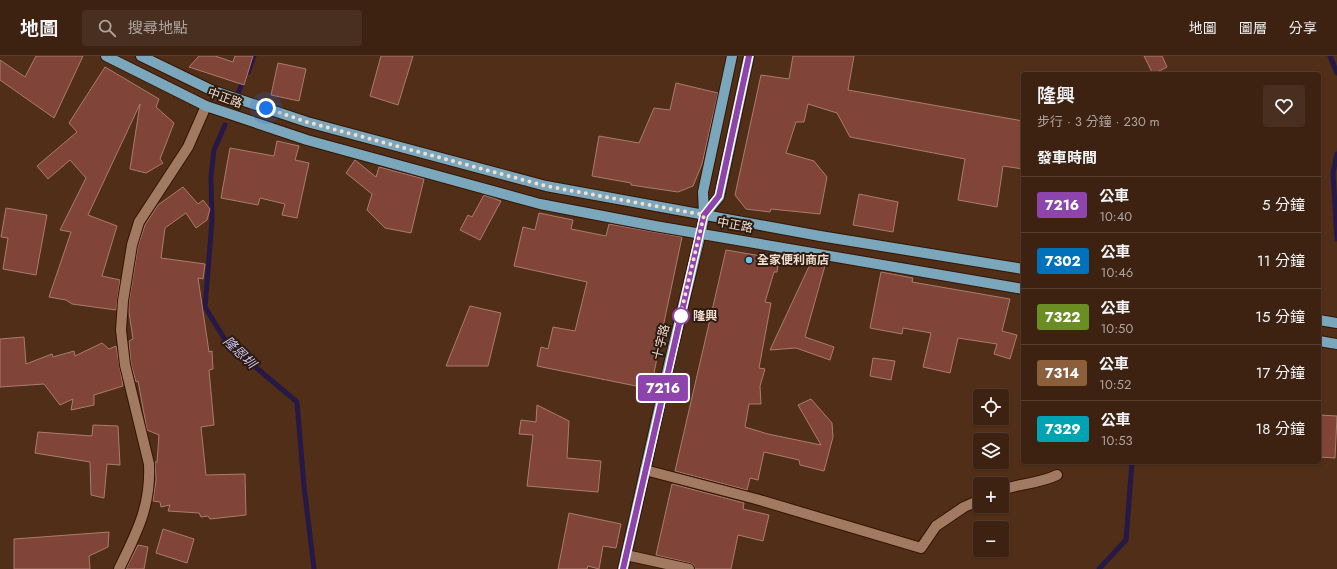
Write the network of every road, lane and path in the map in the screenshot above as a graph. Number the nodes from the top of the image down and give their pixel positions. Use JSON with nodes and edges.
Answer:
{"nodes":[{"id":1,"x":106,"y":56,"type":"edge"},
{"id":2,"x":141,"y":56,"type":"edge"},
{"id":3,"x":732,"y":56,"type":"edge"},
{"id":4,"x":749,"y":56,"type":"edge"},
{"id":5,"x":211,"y":90,"type":"junction"},
{"id":6,"x":206,"y":106,"type":"junction"},
{"id":7,"x":704,"y":215,"type":"junction"},
{"id":8,"x":701,"y":232,"type":"junction"},
{"id":9,"x":1021,"y":269,"type":"edge"},
{"id":10,"x":1021,"y":289,"type":"edge"},
{"id":11,"x":1321,"y":320,"type":"edge"},
{"id":12,"x":1337,"y":323,"type":"edge"},
{"id":13,"x":1321,"y":341,"type":"edge"},
{"id":14,"x":1337,"y":344,"type":"edge"},
{"id":15,"x":645,"y":470,"type":"junction"},
{"id":16,"x":1057,"y":475,"type":"dead end"},
{"id":17,"x":1009,"y":487,"type":"edge"},
{"id":18,"x":973,"y":503,"type":"edge"},
{"id":19,"x":626,"y":555,"type":"junction"},
{"id":20,"x":119,"y":569,"type":"edge"},
{"id":21,"x":623,"y":569,"type":"edge"},
{"id":22,"x":689,"y":569,"type":"edge"}],
"edges":[{"from":1,"to":6,"type":"main road","name":"中正路"},
{"from":2,"to":5,"type":"main road","name":"中正路"},
{"from":3,"to":7,"type":"main road","name":"十字路"},
{"from":4,"to":7,"type":"main road","name":"十字路"},
{"from":5,"to":6,"type":"main road"},
{"from":5,"to":7,"type":"main road","name":"中正路"},
{"from":6,"to":8,"type":"main road","name":"中正路"},
{"from":6,"to":20,"type":"street"},
{"from":7,"to":8,"type":"main road","name":"十字路"},
{"from":7,"to":9,"type":"main road","name":"中正路"},
{"from":8,"to":10,"type":"main road","name":"中正路"},
{"from":8,"to":15,"type":"main road","name":"十字路"},
{"from":11,"to":12,"type":"main road"},
{"from":13,"to":14,"type":"main road"},
{"from":15,"to":18,"type":"street"},
{"from":15,"to":19,"type":"main road","name":"十字路"},
{"from":16,"to":17,"type":"street"},
{"from":19,"to":21,"type":"main road","name":"十字路"},
{"from":19,"to":22,"type":"street"}]}
